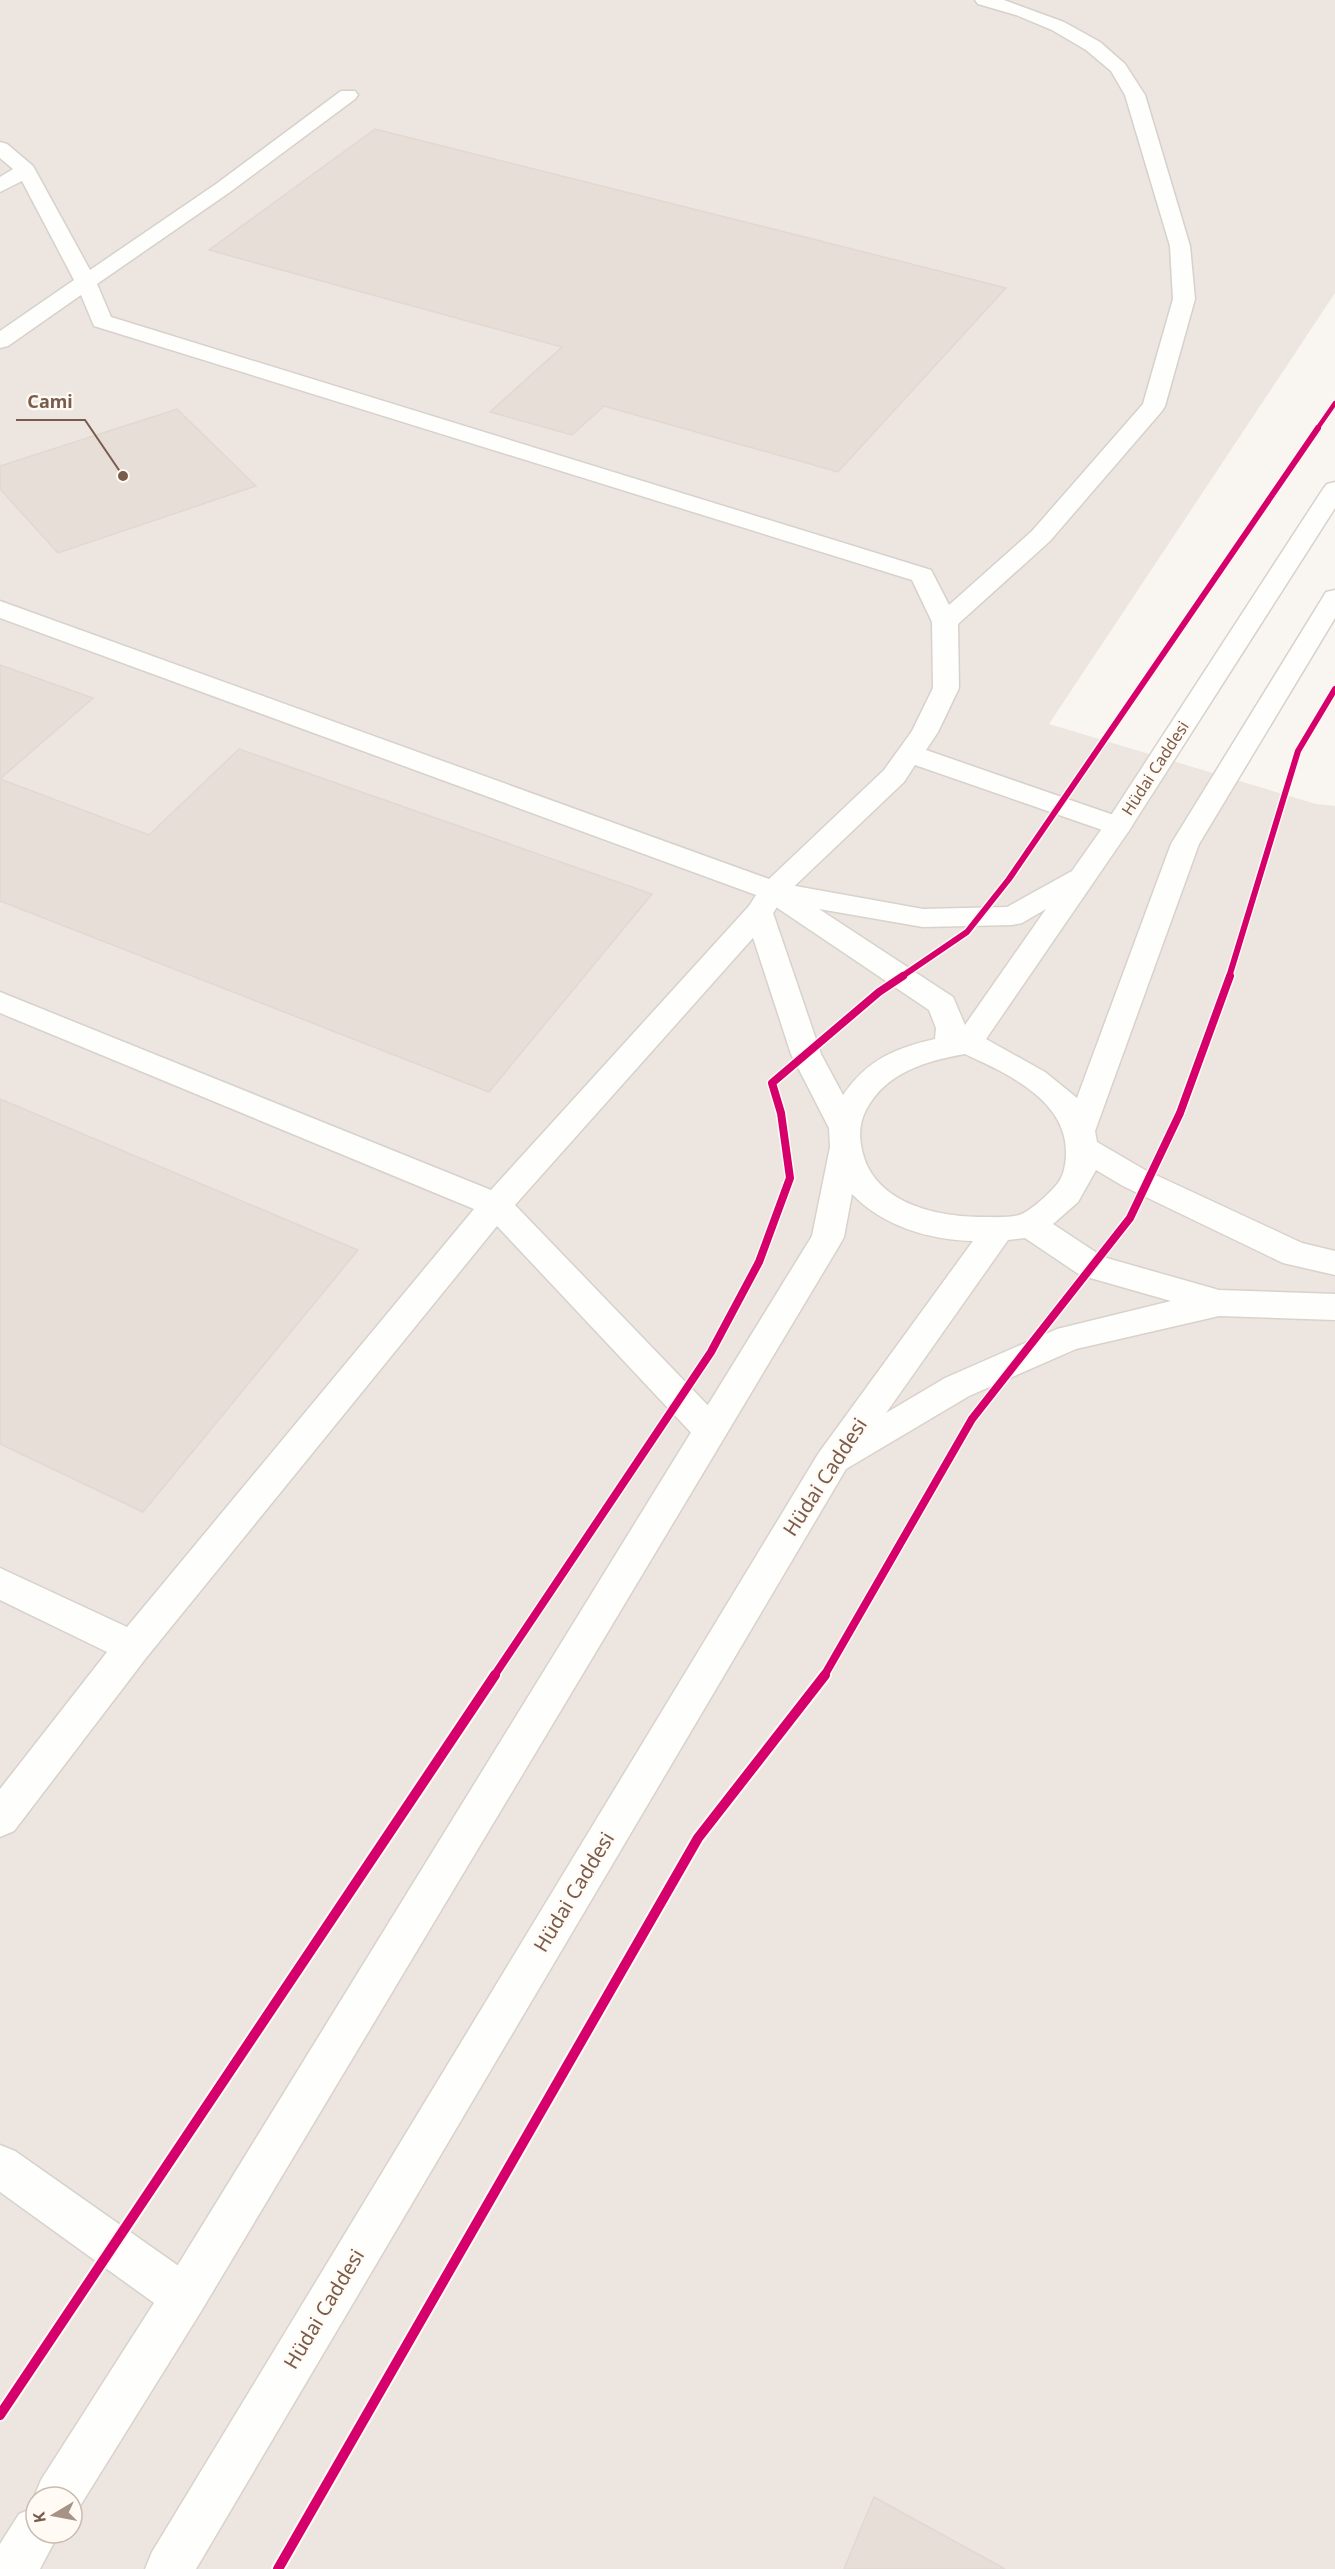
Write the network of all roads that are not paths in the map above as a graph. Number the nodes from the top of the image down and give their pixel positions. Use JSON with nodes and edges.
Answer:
{"nodes":[{"id":1,"x":984,"y":0,"type":"edge"},
{"id":2,"x":348,"y":96,"type":"dead end"},
{"id":3,"x":0,"y":148,"type":"edge"},
{"id":4,"x":26,"y":170,"type":"junction"},
{"id":5,"x":0,"y":186,"type":"edge"},
{"id":6,"x":86,"y":282,"type":"junction"},
{"id":7,"x":0,"y":341,"type":"edge"},
{"id":8,"x":1335,"y":489,"type":"edge"},
{"id":9,"x":1335,"y":597,"type":"edge"},
{"id":10,"x":0,"y":609,"type":"edge"},
{"id":11,"x":945,"y":622,"type":"junction"},
{"id":12,"x":910,"y":754,"type":"junction"},
{"id":13,"x":1118,"y":826,"type":"junction"},
{"id":14,"x":1085,"y":874,"type":"junction"},
{"id":15,"x":766,"y":902,"type":"junction"},
{"id":16,"x":0,"y":1002,"type":"edge"},
{"id":17,"x":959,"y":1045,"type":"junction"},
{"id":18,"x":844,"y":1138,"type":"junction"},
{"id":19,"x":1081,"y":1139,"type":"junction"},
{"id":20,"x":496,"y":1205,"type":"junction"},
{"id":21,"x":1014,"y":1227,"type":"junction"},
{"id":22,"x":1335,"y":1263,"type":"edge"},
{"id":23,"x":1219,"y":1303,"type":"junction"},
{"id":24,"x":1335,"y":1306,"type":"edge"},
{"id":25,"x":710,"y":1430,"type":"junction"},
{"id":26,"x":830,"y":1464,"type":"junction"},
{"id":27,"x":0,"y":1583,"type":"edge"},
{"id":28,"x":133,"y":1647,"type":"junction"},
{"id":29,"x":0,"y":1819,"type":"edge"},
{"id":30,"x":0,"y":2166,"type":"edge"},
{"id":31,"x":184,"y":2297,"type":"junction"},
{"id":32,"x":65,"y":2485,"type":"edge"},
{"id":33,"x":27,"y":2545,"type":"edge"},
{"id":34,"x":12,"y":2569,"type":"edge"},
{"id":35,"x":169,"y":2569,"type":"edge"}],
"edges":[{"from":1,"to":11,"type":"street"},
{"from":2,"to":6,"type":"street"},
{"from":3,"to":4,"type":"street"},
{"from":4,"to":5,"type":"street"},
{"from":4,"to":6,"type":"street"},
{"from":6,"to":7,"type":"street"},
{"from":6,"to":11,"type":"street"},
{"from":8,"to":13,"type":"street","name":"Hüdai Caddesi"},
{"from":9,"to":19,"type":"street"},
{"from":10,"to":15,"type":"street"},
{"from":11,"to":12,"type":"street"},
{"from":12,"to":13,"type":"street"},
{"from":12,"to":15,"type":"street"},
{"from":13,"to":14,"type":"street","name":"Hüdai Caddesi"},
{"from":14,"to":15,"type":"street"},
{"from":14,"to":17,"type":"street","name":"Hüdai Caddesi"},
{"from":15,"to":17,"type":"street"},
{"from":15,"to":18,"type":"street"},
{"from":15,"to":20,"type":"street"},
{"from":16,"to":20,"type":"street"},
{"from":17,"to":18,"type":"street"},
{"from":17,"to":19,"type":"street"},
{"from":18,"to":21,"type":"street"},
{"from":18,"to":25,"type":"street"},
{"from":19,"to":21,"type":"street"},
{"from":19,"to":22,"type":"street"},
{"from":20,"to":25,"type":"street"},
{"from":20,"to":28,"type":"street"},
{"from":21,"to":23,"type":"street"},
{"from":21,"to":26,"type":"street","name":"Hüdai Caddesi"},
{"from":23,"to":24,"type":"street"},
{"from":23,"to":26,"type":"street"},
{"from":25,"to":31,"type":"street"},
{"from":26,"to":35,"type":"street","name":"Hüdai Caddesi"},
{"from":27,"to":28,"type":"street"},
{"from":28,"to":29,"type":"street"},
{"from":30,"to":31,"type":"street"},
{"from":31,"to":32,"type":"street"},
{"from":33,"to":34,"type":"street"}]}
